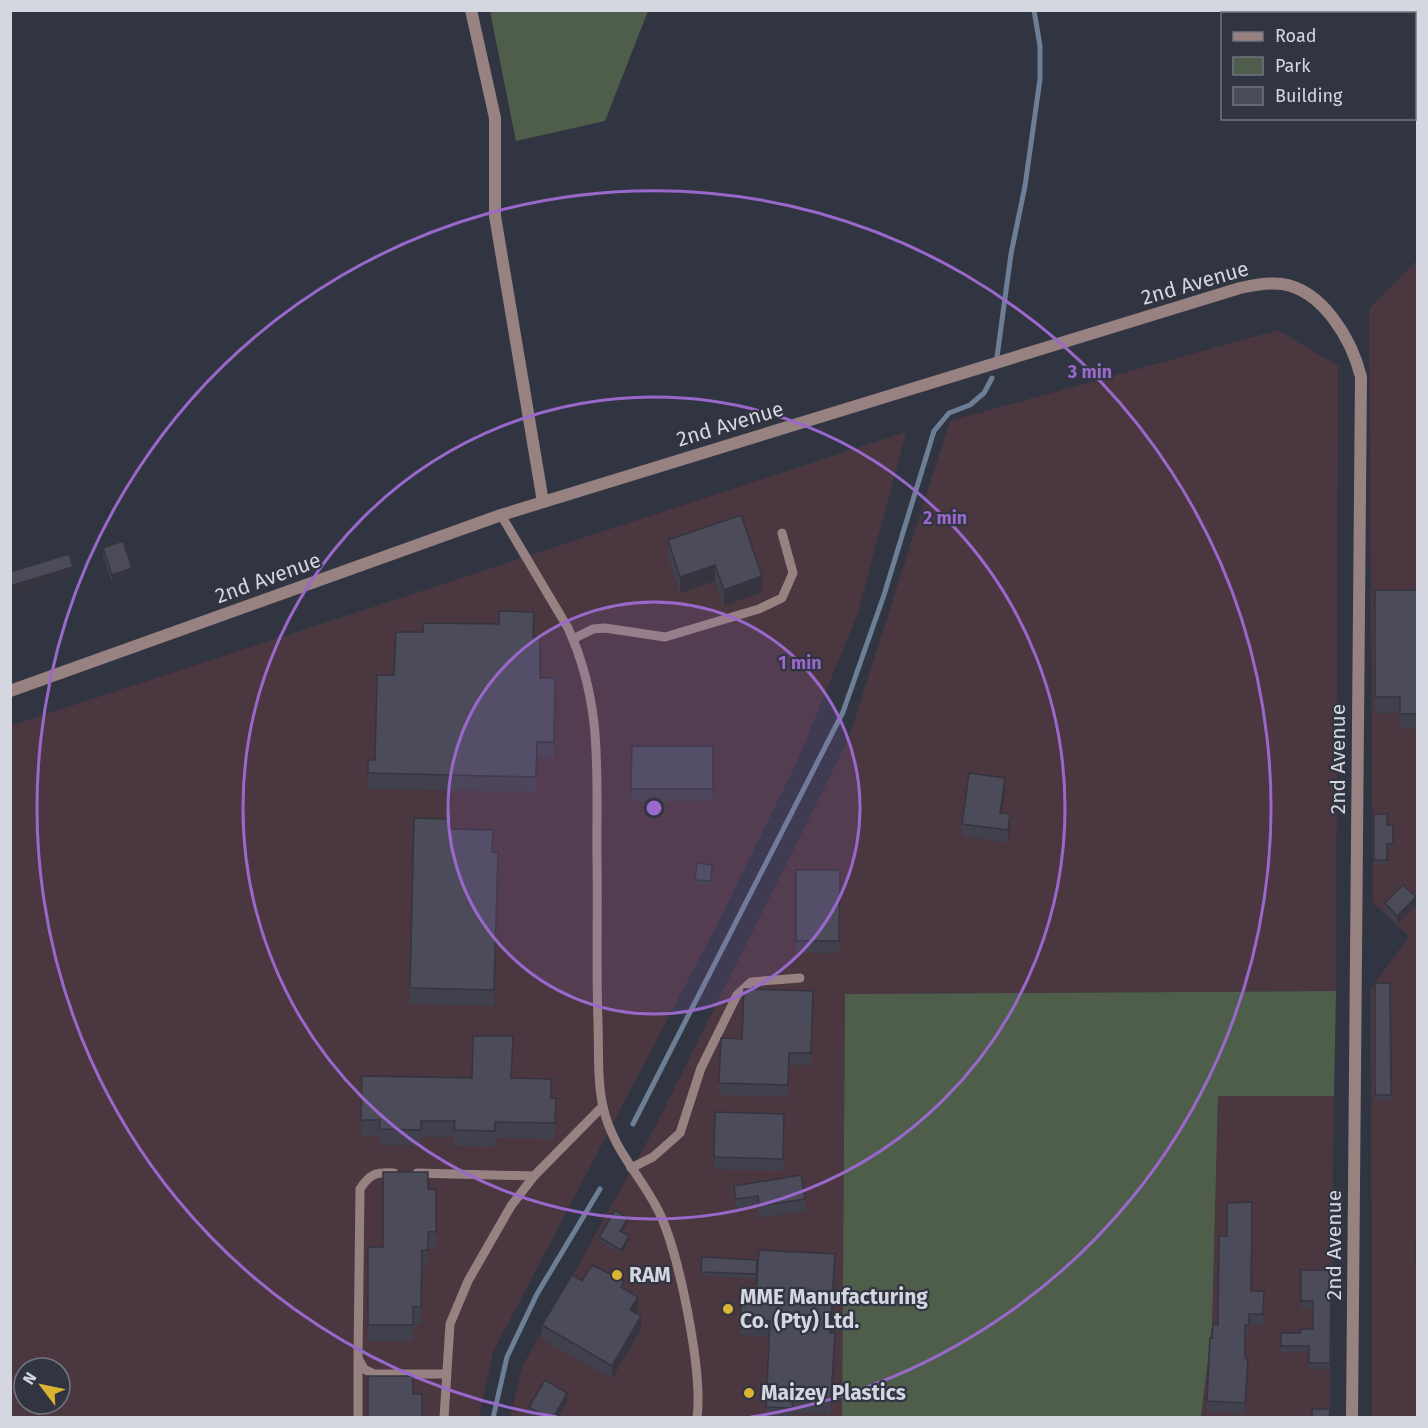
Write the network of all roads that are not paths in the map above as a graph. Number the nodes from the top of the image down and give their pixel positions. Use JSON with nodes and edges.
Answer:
{"nodes":[{"id":1,"x":471,"y":10,"type":"edge"},
{"id":2,"x":543,"y":502,"type":"junction"},
{"id":3,"x":501,"y":515,"type":"junction"},
{"id":4,"x":782,"y":533,"type":"dead end"},
{"id":5,"x":573,"y":639,"type":"junction"},
{"id":6,"x":10,"y":691,"type":"edge"},
{"id":7,"x":800,"y":978,"type":"dead end"},
{"id":8,"x":603,"y":1106,"type":"junction"},
{"id":9,"x":631,"y":1168,"type":"junction"},
{"id":10,"x":534,"y":1176,"type":"junction"},
{"id":11,"x":358,"y":1358,"type":"junction"},
{"id":12,"x":446,"y":1374,"type":"junction"},
{"id":13,"x":358,"y":1418,"type":"edge"},
{"id":14,"x":444,"y":1418,"type":"edge"},
{"id":15,"x":697,"y":1418,"type":"edge"},
{"id":16,"x":1352,"y":1418,"type":"edge"}],
"edges":[{"from":1,"to":2,"type":"street"},
{"from":2,"to":3,"type":"street","name":"2nd Avenue"},
{"from":2,"to":16,"type":"street","name":"2nd Avenue"},
{"from":3,"to":5,"type":"lane"},
{"from":3,"to":6,"type":"street","name":"2nd Avenue"},
{"from":4,"to":5,"type":"lane"},
{"from":5,"to":8,"type":"lane"},
{"from":7,"to":9,"type":"lane"},
{"from":8,"to":9,"type":"lane"},
{"from":8,"to":10,"type":"lane"},
{"from":9,"to":15,"type":"lane"},
{"from":10,"to":11,"type":"lane"},
{"from":10,"to":12,"type":"lane"},
{"from":11,"to":12,"type":"lane"},
{"from":11,"to":13,"type":"lane"},
{"from":12,"to":14,"type":"lane"}]}
